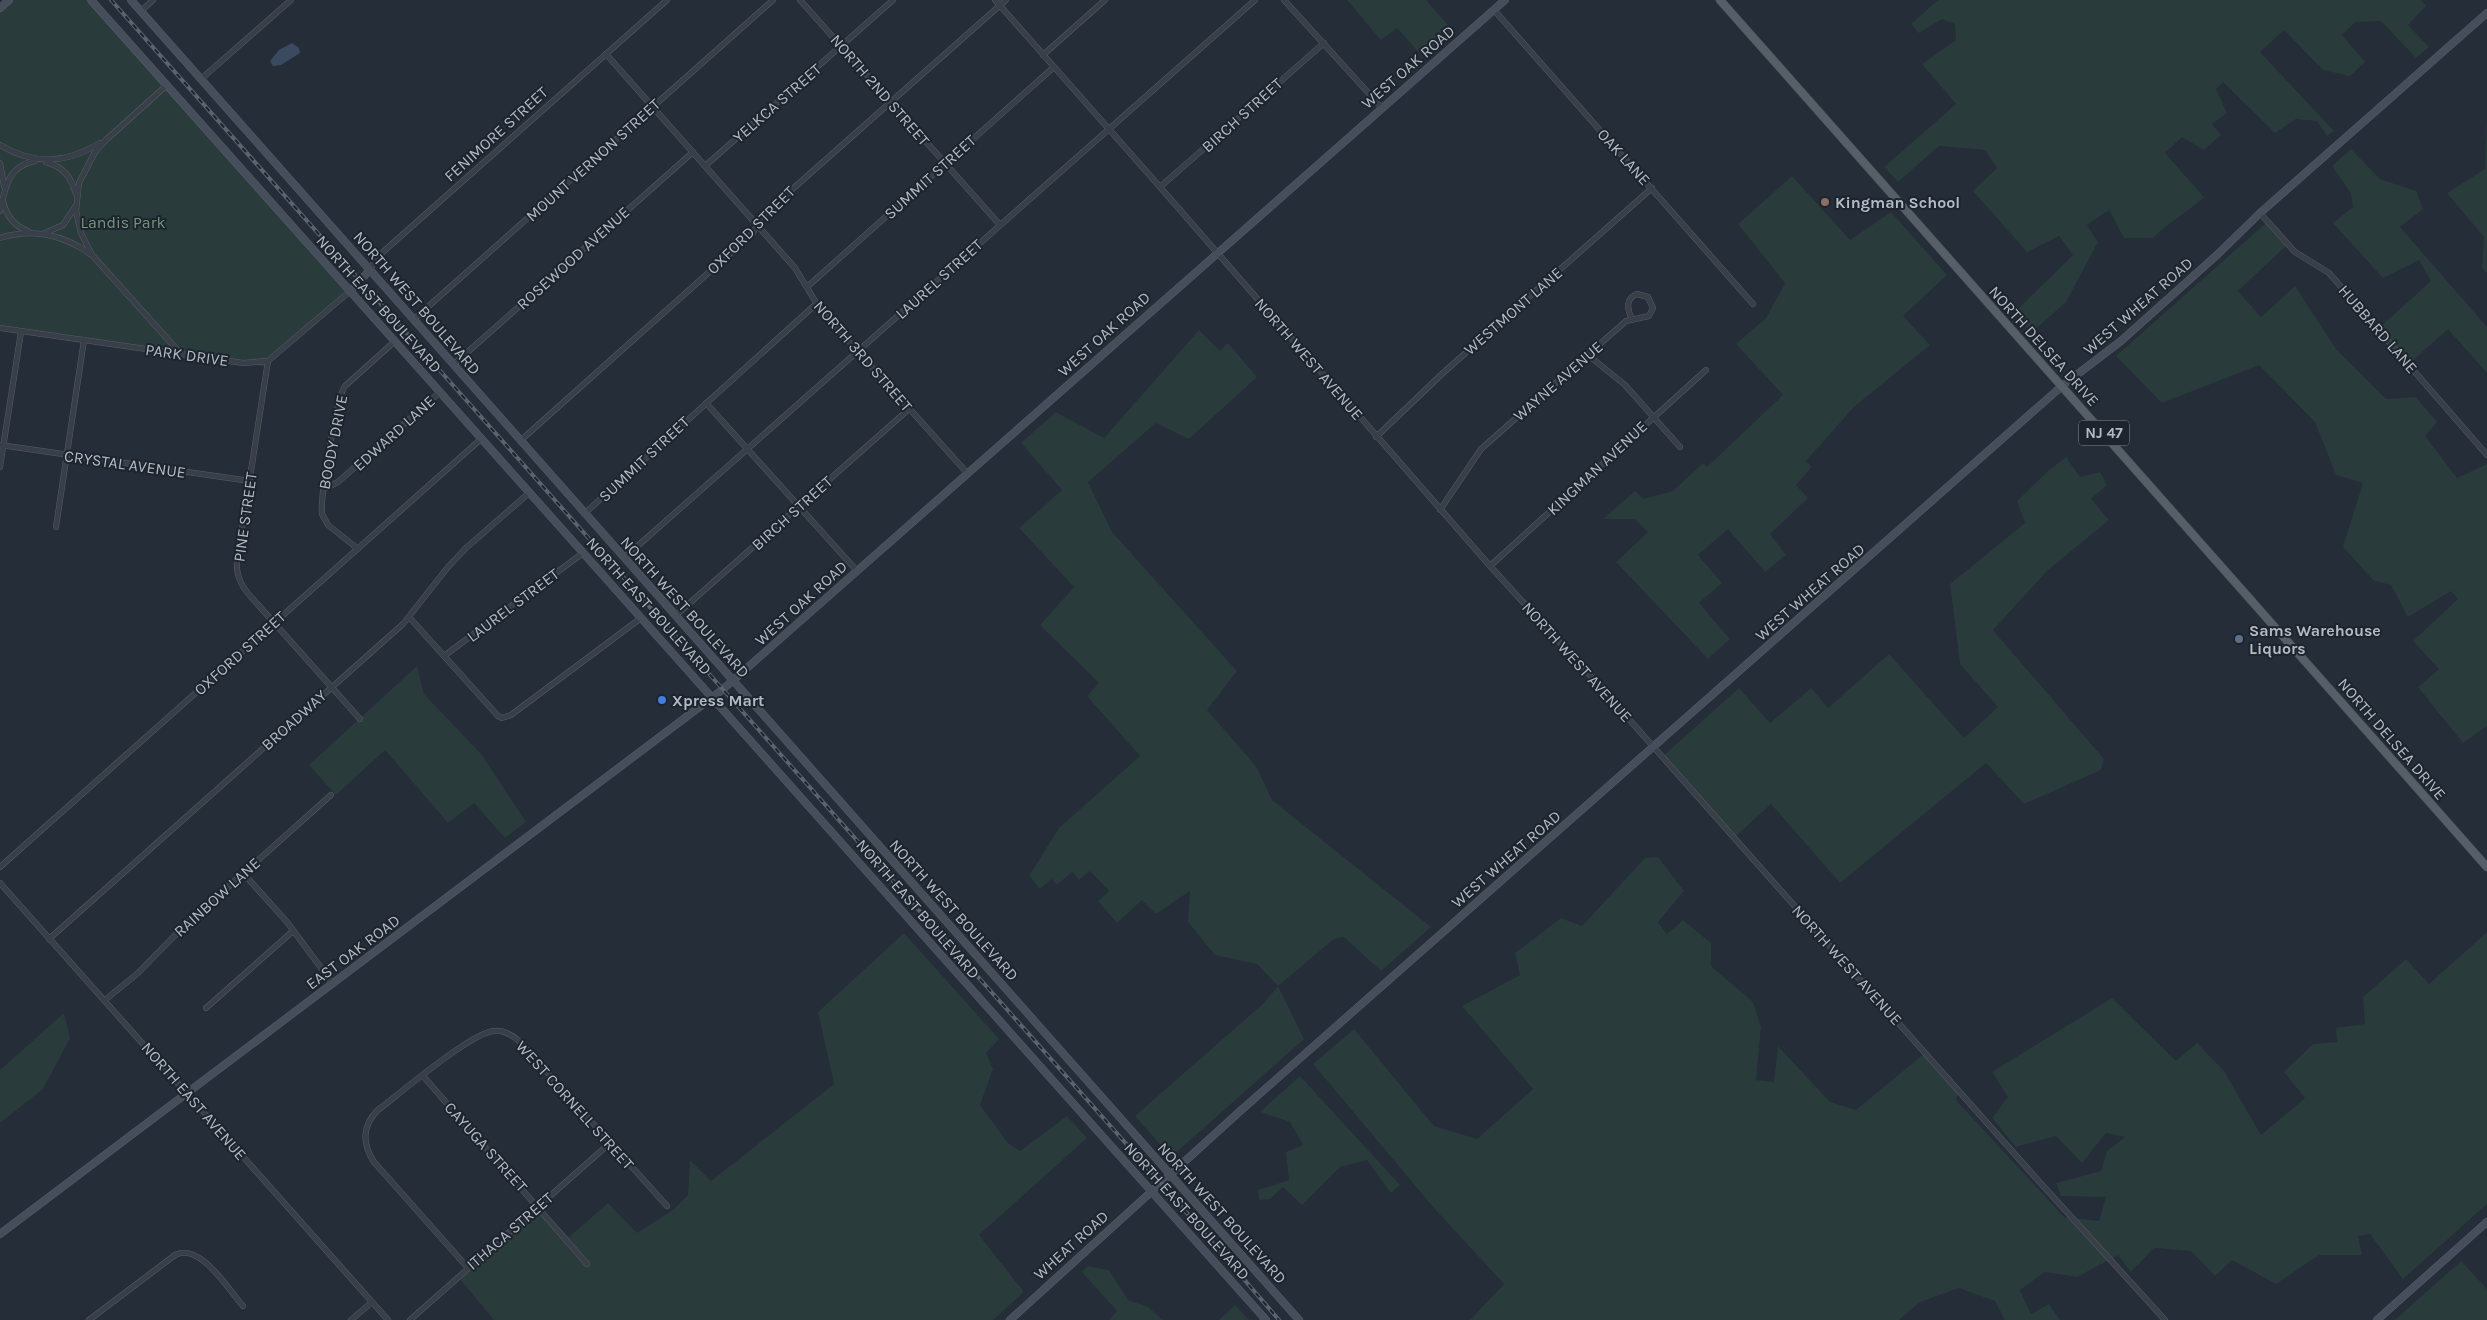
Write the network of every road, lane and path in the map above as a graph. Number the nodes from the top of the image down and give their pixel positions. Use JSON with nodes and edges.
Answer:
{"nodes":[{"id":1,"x":9,"y":0,"type":"edge"},
{"id":2,"x":91,"y":0,"type":"edge"},
{"id":3,"x":131,"y":0,"type":"edge"},
{"id":4,"x":153,"y":0,"type":"edge"},
{"id":5,"x":291,"y":0,"type":"edge"},
{"id":6,"x":667,"y":0,"type":"edge"},
{"id":7,"x":773,"y":0,"type":"edge"},
{"id":8,"x":800,"y":0,"type":"edge"},
{"id":9,"x":893,"y":0,"type":"edge"},
{"id":10,"x":995,"y":0,"type":"edge"},
{"id":11,"x":1006,"y":0,"type":"edge"},
{"id":12,"x":1105,"y":0,"type":"edge"},
{"id":13,"x":1255,"y":0,"type":"edge"},
{"id":14,"x":1284,"y":0,"type":"edge"},
{"id":15,"x":1505,"y":0,"type":"edge"},
{"id":16,"x":1720,"y":0,"type":"edge"},
{"id":17,"x":1000,"y":5,"type":"junction"},
{"id":18,"x":0,"y":8,"type":"edge"},
{"id":19,"x":1494,"y":10,"type":"junction"},
{"id":20,"x":141,"y":11,"type":"junction"},
{"id":21,"x":2487,"y":13,"type":"edge"},
{"id":22,"x":1324,"y":44,"type":"junction"},
{"id":23,"x":841,"y":46,"type":"junction"},
{"id":24,"x":606,"y":54,"type":"junction"},
{"id":25,"x":1043,"y":55,"type":"junction"},
{"id":26,"x":1054,"y":67,"type":"junction"},
{"id":27,"x":201,"y":80,"type":"junction"},
{"id":28,"x":167,"y":85,"type":"junction"},
{"id":29,"x":891,"y":102,"type":"junction"},
{"id":30,"x":653,"y":107,"type":"junction"},
{"id":31,"x":1382,"y":108,"type":"junction"},
{"id":32,"x":1108,"y":128,"type":"junction"},
{"id":33,"x":107,"y":139,"type":"junction"},
{"id":34,"x":0,"y":145,"type":"edge"},
{"id":35,"x":693,"y":152,"type":"junction"},
{"id":36,"x":42,"y":161,"type":"junction"},
{"id":37,"x":0,"y":163,"type":"edge"},
{"id":38,"x":945,"y":164,"type":"junction"},
{"id":39,"x":705,"y":166,"type":"junction"},
{"id":40,"x":1160,"y":187,"type":"junction"},
{"id":41,"x":1652,"y":188,"type":"junction"},
{"id":42,"x":4,"y":189,"type":"junction"},
{"id":43,"x":76,"y":198,"type":"junction"},
{"id":44,"x":0,"y":211,"type":"edge"},
{"id":45,"x":2260,"y":212,"type":"junction"},
{"id":46,"x":757,"y":224,"type":"junction"},
{"id":47,"x":1000,"y":225,"type":"junction"},
{"id":48,"x":33,"y":233,"type":"junction"},
{"id":49,"x":0,"y":238,"type":"edge"},
{"id":50,"x":1218,"y":252,"type":"junction"},
{"id":51,"x":92,"y":256,"type":"junction"},
{"id":52,"x":370,"y":270,"type":"junction"},
{"id":53,"x":806,"y":287,"type":"junction"},
{"id":54,"x":349,"y":292,"type":"junction"},
{"id":55,"x":816,"y":304,"type":"junction"},
{"id":56,"x":1753,"y":304,"type":"dead end"},
{"id":57,"x":1632,"y":317,"type":"dead end"},
{"id":58,"x":413,"y":320,"type":"junction"},
{"id":59,"x":0,"y":328,"type":"edge"},
{"id":60,"x":20,"y":332,"type":"junction"},
{"id":61,"x":84,"y":340,"type":"junction"},
{"id":62,"x":394,"y":342,"type":"junction"},
{"id":63,"x":857,"y":352,"type":"junction"},
{"id":64,"x":181,"y":354,"type":"junction"},
{"id":65,"x":1588,"y":355,"type":"junction"},
{"id":66,"x":268,"y":361,"type":"junction"},
{"id":67,"x":453,"y":365,"type":"junction"},
{"id":68,"x":1706,"y":370,"type":"dead end"},
{"id":69,"x":2062,"y":386,"type":"junction"},
{"id":70,"x":439,"y":393,"type":"junction"},
{"id":71,"x":706,"y":403,"type":"junction"},
{"id":72,"x":908,"y":409,"type":"junction"},
{"id":73,"x":1652,"y":418,"type":"junction"},
{"id":74,"x":1376,"y":437,"type":"junction"},
{"id":75,"x":481,"y":440,"type":"junction"},
{"id":76,"x":520,"y":441,"type":"junction"},
{"id":77,"x":2,"y":445,"type":"edge"},
{"id":78,"x":1680,"y":447,"type":"dead end"},
{"id":79,"x":748,"y":449,"type":"junction"},
{"id":80,"x":2487,"y":455,"type":"edge"},
{"id":81,"x":68,"y":456,"type":"junction"},
{"id":82,"x":0,"y":466,"type":"edge"},
{"id":83,"x":968,"y":474,"type":"junction"},
{"id":84,"x":250,"y":481,"type":"junction"},
{"id":85,"x":324,"y":489,"type":"junction"},
{"id":86,"x":529,"y":493,"type":"junction"},
{"id":87,"x":799,"y":507,"type":"junction"},
{"id":88,"x":1440,"y":510,"type":"junction"},
{"id":89,"x":584,"y":514,"type":"junction"},
{"id":90,"x":56,"y":527,"type":"dead end"},
{"id":91,"x":358,"y":549,"type":"junction"},
{"id":92,"x":583,"y":553,"type":"junction"},
{"id":93,"x":624,"y":558,"type":"junction"},
{"id":94,"x":1490,"y":566,"type":"junction"},
{"id":95,"x":857,"y":571,"type":"junction"},
{"id":96,"x":409,"y":616,"type":"junction"},
{"id":97,"x":675,"y":616,"type":"junction"},
{"id":98,"x":641,"y":618,"type":"junction"},
{"id":99,"x":274,"y":623,"type":"junction"},
{"id":100,"x":444,"y":656,"type":"junction"},
{"id":101,"x":733,"y":681,"type":"junction"},
{"id":102,"x":331,"y":687,"type":"junction"},
{"id":103,"x":722,"y":690,"type":"joint"},
{"id":104,"x":712,"y":698,"type":"junction"},
{"id":105,"x":360,"y":719,"type":"dead end"},
{"id":106,"x":1654,"y":747,"type":"junction"},
{"id":107,"x":331,"y":795,"type":"dead end"},
{"id":108,"x":0,"y":867,"type":"edge"},
{"id":109,"x":2487,"y":867,"type":"edge"},
{"id":110,"x":243,"y":874,"type":"junction"},
{"id":111,"x":0,"y":883,"type":"edge"},
{"id":112,"x":293,"y":931,"type":"junction"},
{"id":113,"x":50,"y":939,"type":"junction"},
{"id":114,"x":333,"y":984,"type":"junction"},
{"id":115,"x":105,"y":1000,"type":"junction"},
{"id":116,"x":206,"y":1008,"type":"dead end"},
{"id":117,"x":423,"y":1076,"type":"junction"},
{"id":118,"x":188,"y":1094,"type":"junction"},
{"id":119,"x":610,"y":1143,"type":"junction"},
{"id":120,"x":1170,"y":1174,"type":"junction"},
{"id":121,"x":1151,"y":1191,"type":"junction"},
{"id":122,"x":539,"y":1206,"type":"junction"},
{"id":123,"x":667,"y":1206,"type":"dead end"},
{"id":124,"x":2487,"y":1222,"type":"edge"},
{"id":125,"x":0,"y":1234,"type":"edge"},
{"id":126,"x":587,"y":1264,"type":"dead end"},
{"id":127,"x":468,"y":1268,"type":"junction"},
{"id":128,"x":372,"y":1302,"type":"junction"},
{"id":129,"x":243,"y":1306,"type":"dead end"},
{"id":130,"x":89,"y":1320,"type":"edge"},
{"id":131,"x":351,"y":1320,"type":"edge"},
{"id":132,"x":388,"y":1320,"type":"edge"},
{"id":133,"x":410,"y":1320,"type":"edge"},
{"id":134,"x":1010,"y":1320,"type":"edge"},
{"id":135,"x":1266,"y":1320,"type":"edge"},
{"id":136,"x":1299,"y":1320,"type":"edge"},
{"id":137,"x":2165,"y":1320,"type":"edge"},
{"id":138,"x":2377,"y":1320,"type":"edge"}],
"edges":[{"from":1,"to":18,"type":"street"},
{"from":2,"to":28,"type":"street","name":"NORTH EAST BOULEVARD"},
{"from":3,"to":20,"type":"street","name":"NORTH WEST BOULEVARD"},
{"from":4,"to":20,"type":"street"},
{"from":5,"to":27,"type":"street"},
{"from":6,"to":24,"type":"street","name":"FENIMORE STREET"},
{"from":7,"to":30,"type":"street","name":"MOUNT VERNON STREET"},
{"from":8,"to":23,"type":"street","name":"NORTH 2ND STREET"},
{"from":9,"to":23,"type":"street","name":"YELKCA STREET"},
{"from":10,"to":17,"type":"street","name":"NORTH WEST AVENUE"},
{"from":11,"to":17,"type":"street","name":"OXFORD STREET"},
{"from":12,"to":25,"type":"street"},
{"from":13,"to":32,"type":"street","name":"LAUREL STREET"},
{"from":14,"to":22,"type":"street"},
{"from":15,"to":19,"type":"street","name":"WEST OAK ROAD"},
{"from":16,"to":69,"type":"main road","name":"NORTH DELSEA DRIVE","number":"NJ 47"},
{"from":17,"to":25,"type":"street","name":"NORTH WEST AVENUE"},
{"from":17,"to":29,"type":"street","name":"OXFORD STREET"},
{"from":19,"to":31,"type":"street","name":"WEST OAK ROAD"},
{"from":19,"to":41,"type":"street","name":"OAK LANE"},
{"from":20,"to":27,"type":"street","name":"NORTH WEST BOULEVARD"},
{"from":21,"to":45,"type":"street","name":"WEST WHEAT ROAD"},
{"from":22,"to":31,"type":"street"},
{"from":22,"to":40,"type":"street","name":"BIRCH STREET"},
{"from":23,"to":29,"type":"street","name":"NORTH 2ND STREET"},
{"from":23,"to":39,"type":"street","name":"YELKCA STREET"},
{"from":24,"to":30,"type":"street","name":"NORTH 3RD STREET"},
{"from":24,"to":52,"type":"street","name":"FENIMORE STREET"},
{"from":25,"to":26,"type":"street","name":"NORTH WEST AVENUE"},
{"from":26,"to":32,"type":"street","name":"NORTH WEST AVENUE"},
{"from":26,"to":38,"type":"street","name":"SUMMIT STREET"},
{"from":27,"to":52,"type":"street","name":"NORTH WEST BOULEVARD"},
{"from":28,"to":33,"type":"street"},
{"from":28,"to":54,"type":"street","name":"NORTH EAST BOULEVARD"},
{"from":29,"to":38,"type":"street","name":"NORTH 2ND STREET"},
{"from":29,"to":46,"type":"street","name":"OXFORD STREET"},
{"from":30,"to":35,"type":"street","name":"NORTH 3RD STREET"},
{"from":30,"to":58,"type":"street","name":"MOUNT VERNON STREET"},
{"from":31,"to":50,"type":"street","name":"WEST OAK ROAD"},
{"from":32,"to":40,"type":"street","name":"NORTH WEST AVENUE"},
{"from":32,"to":47,"type":"street","name":"LAUREL STREET"},
{"from":33,"to":36,"type":"street"},
{"from":33,"to":43,"type":"street"},
{"from":34,"to":36,"type":"street"},
{"from":35,"to":39,"type":"street","name":"NORTH 3RD STREET"},
{"from":35,"to":67,"type":"street","name":"ROSEWOOD AVENUE"},
{"from":36,"to":42,"type":"street"},
{"from":36,"to":43,"type":"street"},
{"from":37,"to":42,"type":"street"},
{"from":38,"to":47,"type":"street","name":"NORTH 2ND STREET"},
{"from":38,"to":53,"type":"street","name":"SUMMIT STREET"},
{"from":39,"to":46,"type":"street","name":"NORTH 3RD STREET"},
{"from":40,"to":50,"type":"street","name":"NORTH WEST AVENUE"},
{"from":41,"to":56,"type":"street","name":"OAK LANE"},
{"from":41,"to":74,"type":"street","name":"WESTMONT LANE"},
{"from":42,"to":44,"type":"street"},
{"from":42,"to":48,"type":"street"},
{"from":43,"to":48,"type":"street"},
{"from":43,"to":51,"type":"street"},
{"from":45,"to":69,"type":"street","name":"WEST WHEAT ROAD"},
{"from":45,"to":80,"type":"street","name":"HUBBARD LANE"},
{"from":46,"to":53,"type":"street","name":"NORTH 3RD STREET"},
{"from":46,"to":76,"type":"street","name":"OXFORD STREET"},
{"from":47,"to":63,"type":"street","name":"LAUREL STREET"},
{"from":48,"to":49,"type":"street"},
{"from":48,"to":51,"type":"street"},
{"from":50,"to":74,"type":"street","name":"NORTH WEST AVENUE"},
{"from":50,"to":83,"type":"street","name":"WEST OAK ROAD"},
{"from":51,"to":64,"type":"street"},
{"from":52,"to":54,"type":"street","name":"FENIMORE STREET"},
{"from":52,"to":58,"type":"street","name":"NORTH WEST BOULEVARD"},
{"from":53,"to":55,"type":"street","name":"NORTH 3RD STREET"},
{"from":54,"to":62,"type":"street","name":"NORTH EAST BOULEVARD"},
{"from":54,"to":66,"type":"street"},
{"from":55,"to":63,"type":"street","name":"NORTH 3RD STREET"},
{"from":55,"to":71,"type":"street","name":"SUMMIT STREET"},
{"from":57,"to":65,"type":"street","name":"WAYNE AVENUE"},
{"from":58,"to":67,"type":"street","name":"NORTH WEST BOULEVARD"},
{"from":59,"to":60,"type":"street","name":"PARK DRIVE"},
{"from":60,"to":61,"type":"street","name":"PARK DRIVE"},
{"from":60,"to":77,"type":"street"},
{"from":61,"to":64,"type":"street","name":"PARK DRIVE"},
{"from":61,"to":81,"type":"street"},
{"from":62,"to":70,"type":"street","name":"NORTH EAST BOULEVARD"},
{"from":62,"to":85,"type":"street","name":"BOODY DRIVE"},
{"from":63,"to":72,"type":"street","name":"NORTH 3RD STREET"},
{"from":63,"to":79,"type":"street","name":"LAUREL STREET"},
{"from":64,"to":66,"type":"street","name":"PARK DRIVE"},
{"from":65,"to":73,"type":"street"},
{"from":65,"to":88,"type":"street","name":"WAYNE AVENUE"},
{"from":66,"to":84,"type":"street","name":"PINE STREET"},
{"from":67,"to":76,"type":"street","name":"NORTH WEST BOULEVARD"},
{"from":68,"to":73,"type":"street","name":"KINGMAN AVENUE"},
{"from":69,"to":106,"type":"street","name":"WEST WHEAT ROAD"},
{"from":69,"to":109,"type":"main road","name":"NORTH DELSEA DRIVE","number":"NJ 47"},
{"from":70,"to":75,"type":"street","name":"NORTH EAST BOULEVARD"},
{"from":70,"to":85,"type":"street","name":"EDWARD LANE"},
{"from":71,"to":79,"type":"street"},
{"from":71,"to":89,"type":"street","name":"SUMMIT STREET"},
{"from":72,"to":83,"type":"street","name":"NORTH 3RD STREET"},
{"from":72,"to":87,"type":"street","name":"BIRCH STREET"},
{"from":73,"to":78,"type":"street"},
{"from":73,"to":94,"type":"street","name":"KINGMAN AVENUE"},
{"from":74,"to":88,"type":"street","name":"NORTH WEST AVENUE"},
{"from":75,"to":86,"type":"street","name":"NORTH EAST BOULEVARD"},
{"from":75,"to":91,"type":"street","name":"OXFORD STREET"},
{"from":76,"to":89,"type":"street","name":"NORTH WEST BOULEVARD"},
{"from":77,"to":81,"type":"street","name":"CRYSTAL AVENUE"},
{"from":77,"to":82,"type":"street"},
{"from":79,"to":87,"type":"street"},
{"from":79,"to":93,"type":"street","name":"LAUREL STREET"},
{"from":81,"to":84,"type":"street","name":"CRYSTAL AVENUE"},
{"from":81,"to":90,"type":"street"},
{"from":83,"to":95,"type":"street","name":"WEST OAK ROAD"},
{"from":84,"to":99,"type":"street","name":"PINE STREET"},
{"from":85,"to":91,"type":"street","name":"BOODY DRIVE"},
{"from":86,"to":92,"type":"street","name":"NORTH EAST BOULEVARD"},
{"from":86,"to":96,"type":"street","name":"BROADWAY"},
{"from":87,"to":95,"type":"street"},
{"from":87,"to":97,"type":"street","name":"BIRCH STREET"},
{"from":88,"to":94,"type":"street","name":"NORTH WEST AVENUE"},
{"from":89,"to":93,"type":"street","name":"NORTH WEST BOULEVARD"},
{"from":91,"to":99,"type":"street","name":"OXFORD STREET"},
{"from":92,"to":98,"type":"street","name":"NORTH EAST BOULEVARD"},
{"from":92,"to":100,"type":"street","name":"LAUREL STREET"},
{"from":93,"to":97,"type":"street","name":"NORTH WEST BOULEVARD"},
{"from":94,"to":106,"type":"street","name":"NORTH WEST AVENUE"},
{"from":95,"to":101,"type":"street","name":"WEST OAK ROAD"},
{"from":96,"to":100,"type":"street"},
{"from":96,"to":102,"type":"street","name":"BROADWAY"},
{"from":97,"to":101,"type":"street","name":"NORTH WEST BOULEVARD"},
{"from":98,"to":100,"type":"street"},
{"from":98,"to":104,"type":"street","name":"NORTH EAST BOULEVARD"},
{"from":99,"to":102,"type":"street","name":"PINE STREET"},
{"from":99,"to":108,"type":"street","name":"OXFORD STREET"},
{"from":101,"to":103,"type":"street","name":"WEST OAK ROAD"},
{"from":101,"to":120,"type":"street","name":"NORTH WEST BOULEVARD"},
{"from":102,"to":105,"type":"street","name":"PINE STREET"},
{"from":102,"to":113,"type":"street","name":"BROADWAY"},
{"from":103,"to":104,"type":"street","name":"EAST OAK ROAD"},
{"from":104,"to":114,"type":"street","name":"EAST OAK ROAD"},
{"from":104,"to":121,"type":"street","name":"NORTH EAST BOULEVARD"},
{"from":106,"to":120,"type":"street","name":"WEST WHEAT ROAD"},
{"from":106,"to":137,"type":"street","name":"NORTH WEST AVENUE"},
{"from":107,"to":110,"type":"street","name":"RAINBOW LANE"},
{"from":110,"to":112,"type":"street"},
{"from":110,"to":115,"type":"street","name":"RAINBOW LANE"},
{"from":111,"to":113,"type":"street","name":"NORTH EAST AVENUE"},
{"from":112,"to":114,"type":"street"},
{"from":112,"to":116,"type":"street"},
{"from":113,"to":115,"type":"street","name":"NORTH EAST AVENUE"},
{"from":114,"to":118,"type":"street","name":"EAST OAK ROAD"},
{"from":115,"to":118,"type":"street","name":"NORTH EAST AVENUE"},
{"from":117,"to":119,"type":"street","name":"WEST CORNELL STREET"},
{"from":117,"to":122,"type":"street","name":"CAYUGA STREET"},
{"from":117,"to":127,"type":"street","name":"WEST CORNELL STREET"},
{"from":118,"to":125,"type":"street","name":"EAST OAK ROAD"},
{"from":118,"to":128,"type":"street","name":"NORTH EAST AVENUE"},
{"from":119,"to":122,"type":"street","name":"ITHACA STREET"},
{"from":119,"to":123,"type":"street","name":"WEST CORNELL STREET"},
{"from":120,"to":121,"type":"street","name":"WEST WHEAT ROAD"},
{"from":120,"to":136,"type":"street","name":"NORTH WEST BOULEVARD"},
{"from":121,"to":134,"type":"street","name":"WHEAT ROAD"},
{"from":121,"to":135,"type":"street","name":"NORTH EAST BOULEVARD"},
{"from":122,"to":126,"type":"street","name":"CAYUGA STREET"},
{"from":122,"to":127,"type":"street","name":"ITHACA STREET"},
{"from":124,"to":138,"type":"street"},
{"from":127,"to":133,"type":"street","name":"ITHACA STREET"},
{"from":128,"to":131,"type":"street"},
{"from":128,"to":132,"type":"street","name":"NORTH EAST AVENUE"},
{"from":129,"to":130,"type":"street"}]}
